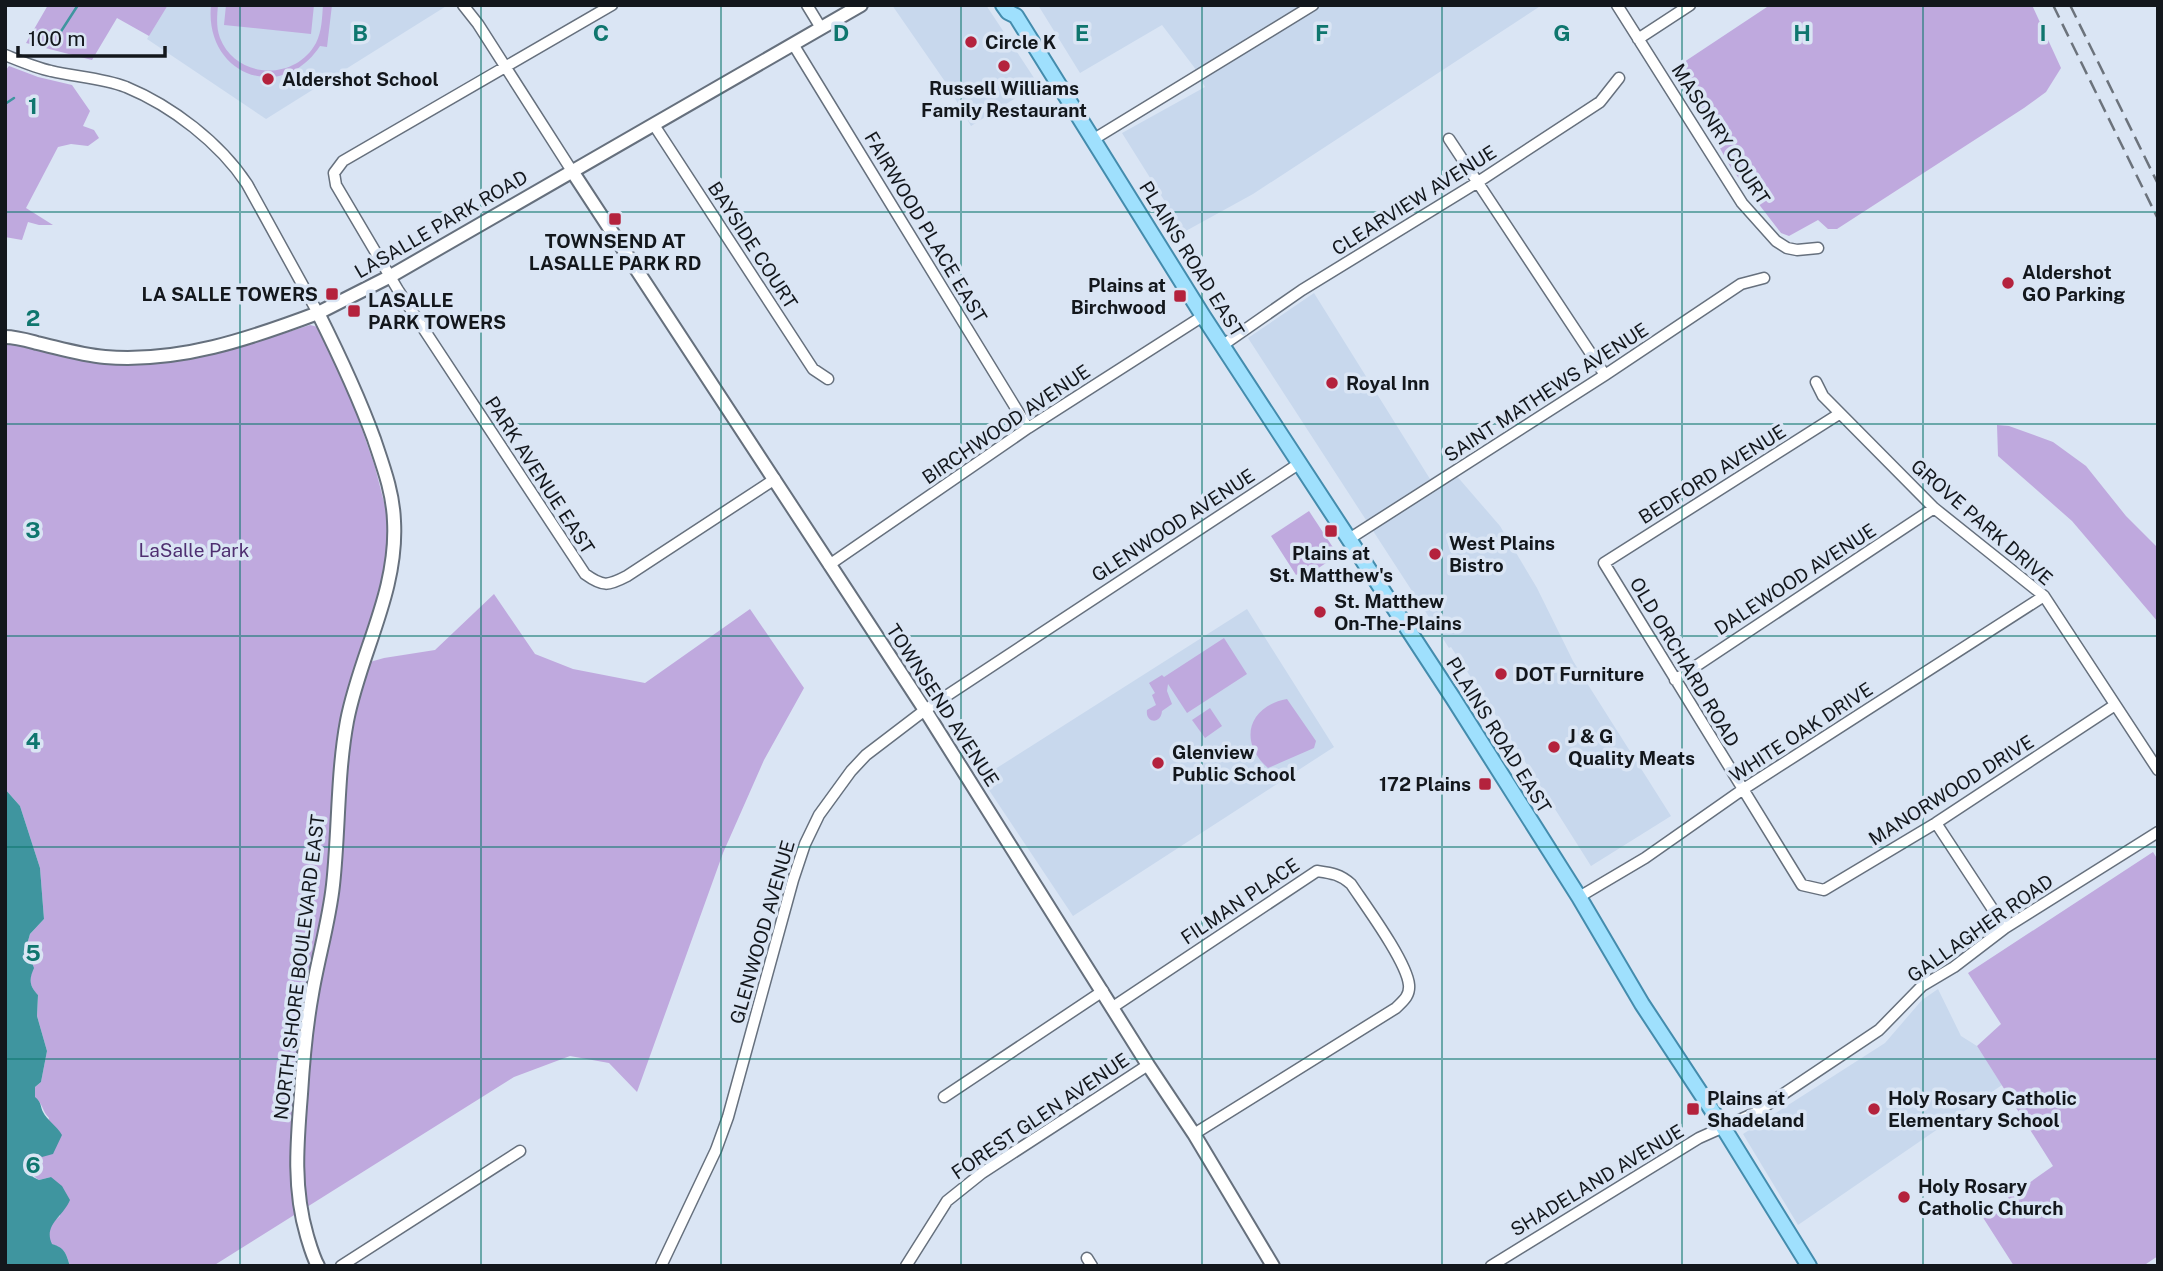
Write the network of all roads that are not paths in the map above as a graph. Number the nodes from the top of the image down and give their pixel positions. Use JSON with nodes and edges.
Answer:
{"nodes":[{"id":1,"x":463,"y":5,"type":"edge"},
{"id":2,"x":612,"y":5,"type":"edge"},
{"id":3,"x":807,"y":5,"type":"edge"},
{"id":4,"x":861,"y":5,"type":"edge"},
{"id":5,"x":1003,"y":5,"type":"edge"},
{"id":6,"x":1313,"y":5,"type":"edge"},
{"id":7,"x":1617,"y":5,"type":"edge"},
{"id":8,"x":1689,"y":5,"type":"edge"},
{"id":9,"x":1016,"y":10,"type":"edge"},
{"id":10,"x":821,"y":29,"type":"junction"},
{"id":11,"x":1638,"y":39,"type":"junction"},
{"id":12,"x":793,"y":44,"type":"junction"},
{"id":13,"x":5,"y":55,"type":"edge"},
{"id":14,"x":505,"y":68,"type":"junction"},
{"id":15,"x":1619,"y":78,"type":"dead end"},
{"id":16,"x":654,"y":125,"type":"junction"},
{"id":17,"x":1094,"y":139,"type":"junction"},
{"id":18,"x":1449,"y":139,"type":"dead end"},
{"id":19,"x":572,"y":171,"type":"junction"},
{"id":20,"x":1478,"y":181,"type":"junction"},
{"id":21,"x":1818,"y":248,"type":"dead end"},
{"id":22,"x":389,"y":277,"type":"junction"},
{"id":23,"x":1764,"y":278,"type":"dead end"},
{"id":24,"x":318,"y":313,"type":"junction"},
{"id":25,"x":1203,"y":316,"type":"junction"},
{"id":26,"x":7,"y":334,"type":"edge"},
{"id":27,"x":1223,"y":345,"type":"junction"},
{"id":28,"x":1605,"y":375,"type":"junction"},
{"id":29,"x":828,"y":379,"type":"dead end"},
{"id":30,"x":1816,"y":382,"type":"dead end"},
{"id":31,"x":1839,"y":414,"type":"junction"},
{"id":32,"x":1028,"y":428,"type":"junction"},
{"id":33,"x":1300,"y":463,"type":"junction"},
{"id":34,"x":775,"y":479,"type":"junction"},
{"id":35,"x":1934,"y":508,"type":"junction"},
{"id":36,"x":1349,"y":540,"type":"junction"},
{"id":37,"x":1604,"y":563,"type":"joint"},
{"id":38,"x":830,"y":565,"type":"junction"},
{"id":39,"x":2044,"y":596,"type":"junction"},
{"id":40,"x":1675,"y":680,"type":"junction"},
{"id":41,"x":2115,"y":705,"type":"junction"},
{"id":42,"x":925,"y":710,"type":"junction"},
{"id":43,"x":2158,"y":771,"type":"edge"},
{"id":44,"x":1742,"y":790,"type":"junction"},
{"id":45,"x":1936,"y":823,"type":"junction"},
{"id":46,"x":2158,"y":832,"type":"edge"},
{"id":47,"x":1802,"y":885,"type":"joint"},
{"id":48,"x":1579,"y":897,"type":"junction"},
{"id":49,"x":2005,"y":928,"type":"junction"},
{"id":50,"x":1103,"y":991,"type":"junction"},
{"id":51,"x":1113,"y":1007,"type":"junction"},
{"id":52,"x":1148,"y":1065,"type":"junction"},
{"id":53,"x":944,"y":1097,"type":"dead end"},
{"id":54,"x":1723,"y":1127,"type":"junction"},
{"id":55,"x":1194,"y":1133,"type":"junction"},
{"id":56,"x":520,"y":1150,"type":"dead end"},
{"id":57,"x":318,"y":1266,"type":"edge"},
{"id":58,"x":341,"y":1266,"type":"edge"},
{"id":59,"x":661,"y":1266,"type":"edge"},
{"id":60,"x":906,"y":1266,"type":"edge"},
{"id":61,"x":1273,"y":1266,"type":"edge"},
{"id":62,"x":1491,"y":1266,"type":"edge"},
{"id":63,"x":1809,"y":1266,"type":"edge"}],
"edges":[{"from":1,"to":14,"type":"street"},
{"from":2,"to":14,"type":"street"},
{"from":3,"to":10,"type":"street"},
{"from":4,"to":10,"type":"street","name":"LASALLE PARK ROAD"},
{"from":5,"to":9,"type":"main road","name":"PLAINS ROAD EAST"},
{"from":6,"to":17,"type":"street"},
{"from":7,"to":11,"type":"street","name":"MASONRY COURT"},
{"from":8,"to":11,"type":"street"},
{"from":9,"to":17,"type":"main road","name":"PLAINS ROAD EAST"},
{"from":10,"to":12,"type":"street","name":"LASALLE PARK ROAD"},
{"from":11,"to":21,"type":"street","name":"MASONRY COURT"},
{"from":12,"to":16,"type":"street","name":"LASALLE PARK ROAD"},
{"from":12,"to":32,"type":"street","name":"FAIRWOOD PLACE EAST"},
{"from":13,"to":24,"type":"street"},
{"from":14,"to":19,"type":"street"},
{"from":14,"to":22,"type":"street","name":"PARK AVENUE EAST"},
{"from":15,"to":20,"type":"street","name":"CLEARVIEW AVENUE"},
{"from":16,"to":19,"type":"street","name":"LASALLE PARK ROAD"},
{"from":16,"to":29,"type":"street","name":"BAYSIDE COURT"},
{"from":17,"to":25,"type":"main road","name":"PLAINS ROAD EAST"},
{"from":18,"to":20,"type":"street"},
{"from":19,"to":22,"type":"street","name":"LASALLE PARK ROAD"},
{"from":19,"to":34,"type":"street","name":"TOWNSEND AVENUE"},
{"from":20,"to":27,"type":"street","name":"CLEARVIEW AVENUE"},
{"from":20,"to":28,"type":"street"},
{"from":22,"to":24,"type":"street","name":"LASALLE PARK ROAD"},
{"from":22,"to":34,"type":"street","name":"PARK AVENUE EAST"},
{"from":23,"to":28,"type":"street","name":"SAINT MATHEWS AVENUE"},
{"from":24,"to":26,"type":"street","name":"LASALLE PARK ROAD"},
{"from":24,"to":57,"type":"street","name":"NORTH SHORE BOULEVARD EAST"},
{"from":25,"to":27,"type":"main road","name":"PLAINS ROAD EAST"},
{"from":25,"to":32,"type":"street","name":"BIRCHWOOD AVENUE"},
{"from":27,"to":33,"type":"main road","name":"PLAINS ROAD EAST"},
{"from":28,"to":36,"type":"street","name":"SAINT MATHEWS AVENUE"},
{"from":30,"to":31,"type":"street","name":"GROVE PARK DRIVE"},
{"from":31,"to":35,"type":"street","name":"GROVE PARK DRIVE"},
{"from":31,"to":37,"type":"street","name":"BEDFORD AVENUE"},
{"from":32,"to":38,"type":"street","name":"BIRCHWOOD AVENUE"},
{"from":33,"to":36,"type":"main road","name":"PLAINS ROAD EAST"},
{"from":33,"to":42,"type":"street","name":"GLENWOOD AVENUE"},
{"from":34,"to":38,"type":"street","name":"TOWNSEND AVENUE"},
{"from":35,"to":39,"type":"street","name":"GROVE PARK DRIVE"},
{"from":35,"to":40,"type":"street","name":"DALEWOOD AVENUE"},
{"from":36,"to":48,"type":"main road","name":"PLAINS ROAD EAST"},
{"from":37,"to":40,"type":"street","name":"OLD ORCHARD ROAD"},
{"from":38,"to":42,"type":"street","name":"TOWNSEND AVENUE"},
{"from":39,"to":41,"type":"street","name":"GROVE PARK DRIVE"},
{"from":39,"to":44,"type":"street","name":"WHITE OAK DRIVE"},
{"from":40,"to":44,"type":"street","name":"OLD ORCHARD ROAD"},
{"from":41,"to":43,"type":"street","name":"GROVE PARK DRIVE"},
{"from":41,"to":45,"type":"street","name":"MANORWOOD DRIVE"},
{"from":42,"to":50,"type":"street","name":"TOWNSEND AVENUE"},
{"from":42,"to":59,"type":"street","name":"GLENWOOD AVENUE"},
{"from":44,"to":47,"type":"street","name":"OLD ORCHARD ROAD"},
{"from":44,"to":48,"type":"street","name":"WHITE OAK DRIVE"},
{"from":45,"to":47,"type":"street","name":"MANORWOOD DRIVE"},
{"from":45,"to":49,"type":"street"},
{"from":46,"to":49,"type":"street","name":"GALLAGHER ROAD"},
{"from":48,"to":54,"type":"main road","name":"PLAINS ROAD EAST"},
{"from":49,"to":54,"type":"street","name":"GALLAGHER ROAD"},
{"from":50,"to":51,"type":"street","name":"TOWNSEND AVENUE"},
{"from":50,"to":53,"type":"street"},
{"from":51,"to":52,"type":"street","name":"TOWNSEND AVENUE"},
{"from":51,"to":55,"type":"street","name":"FILMAN PLACE"},
{"from":52,"to":55,"type":"street","name":"TOWNSEND AVENUE"},
{"from":52,"to":60,"type":"street","name":"FOREST GLEN AVENUE"},
{"from":54,"to":62,"type":"street","name":"SHADELAND AVENUE"},
{"from":54,"to":63,"type":"main road","name":"PLAINS ROAD EAST"},
{"from":55,"to":61,"type":"street","name":"TOWNSEND AVENUE"},
{"from":56,"to":58,"type":"street"}]}
